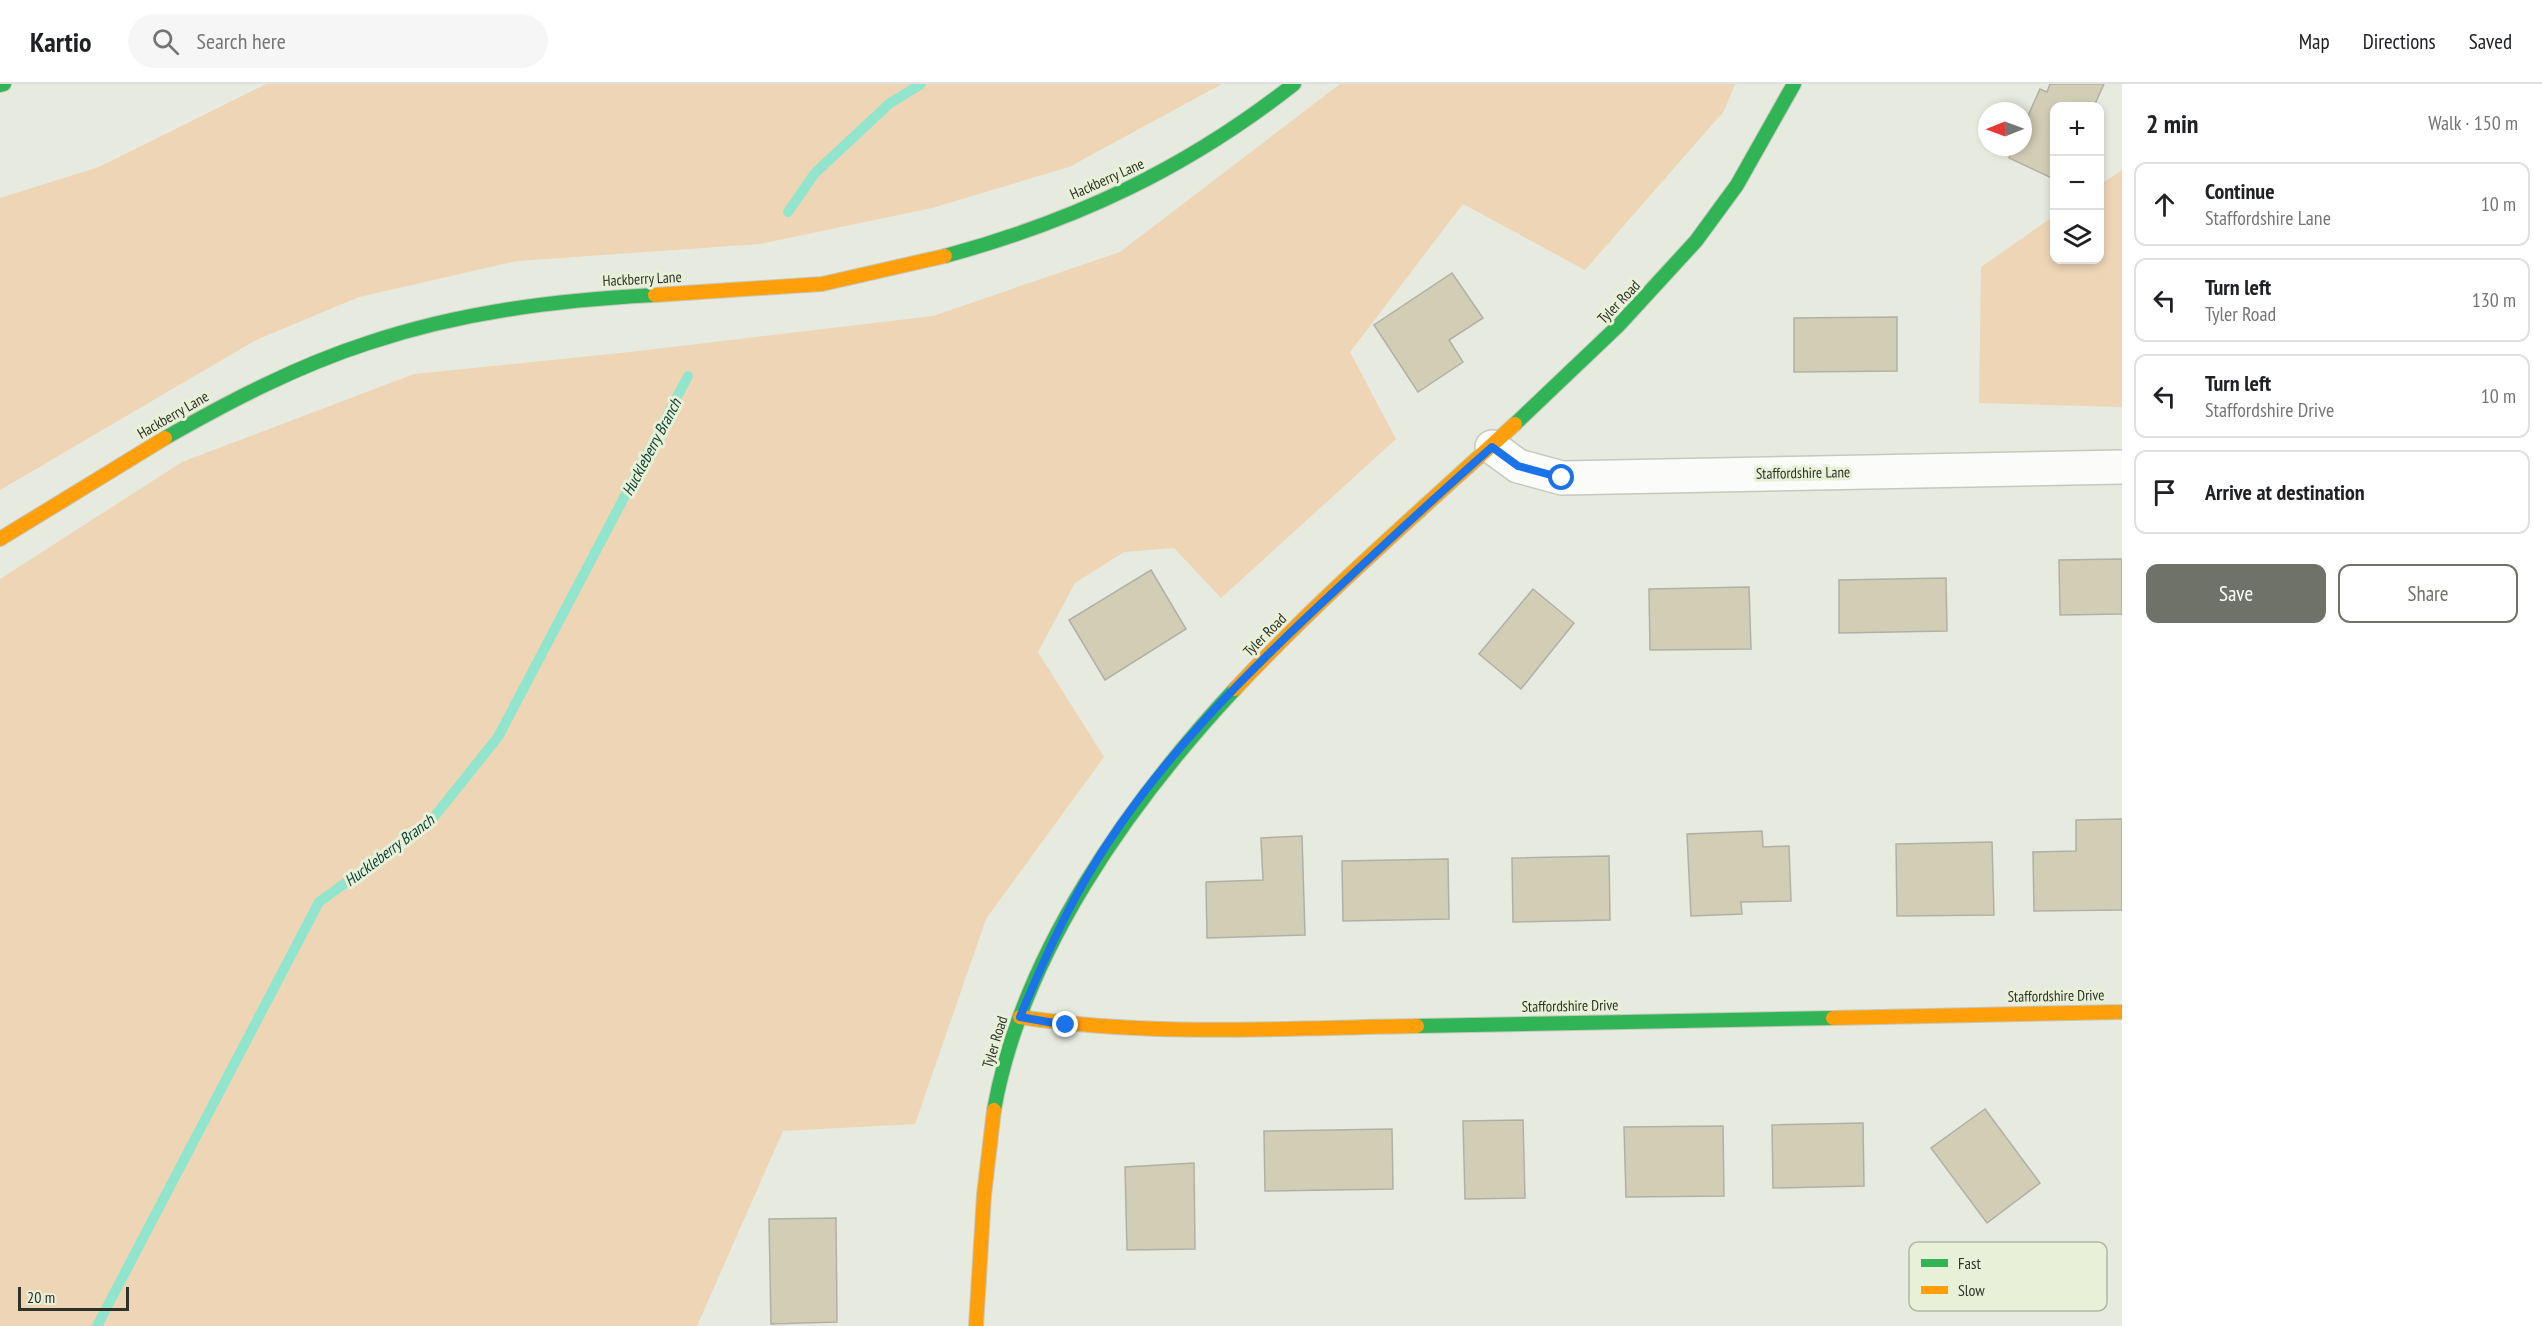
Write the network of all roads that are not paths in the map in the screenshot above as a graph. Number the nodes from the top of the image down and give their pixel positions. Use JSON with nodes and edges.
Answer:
{"nodes":[{"id":1,"x":1294,"y":84,"type":"edge"},
{"id":2,"x":1794,"y":84,"type":"edge"},
{"id":3,"x":1492,"y":447,"type":"junction"},
{"id":4,"x":2122,"y":468,"type":"edge"},
{"id":5,"x":0,"y":539,"type":"edge"},
{"id":6,"x":2122,"y":1012,"type":"edge"},
{"id":7,"x":1020,"y":1017,"type":"junction"},
{"id":8,"x":976,"y":1326,"type":"edge"}],
"edges":[{"from":1,"to":5,"type":"street","name":"Hackberry Lane"},
{"from":2,"to":3,"type":"street","name":"Tyler Road"},
{"from":3,"to":4,"type":"street","name":"Staffordshire Lane"},
{"from":3,"to":7,"type":"street","name":"Tyler Road"},
{"from":6,"to":7,"type":"street","name":"Staffordshire Drive"},
{"from":7,"to":8,"type":"street","name":"Tyler Road"}]}
